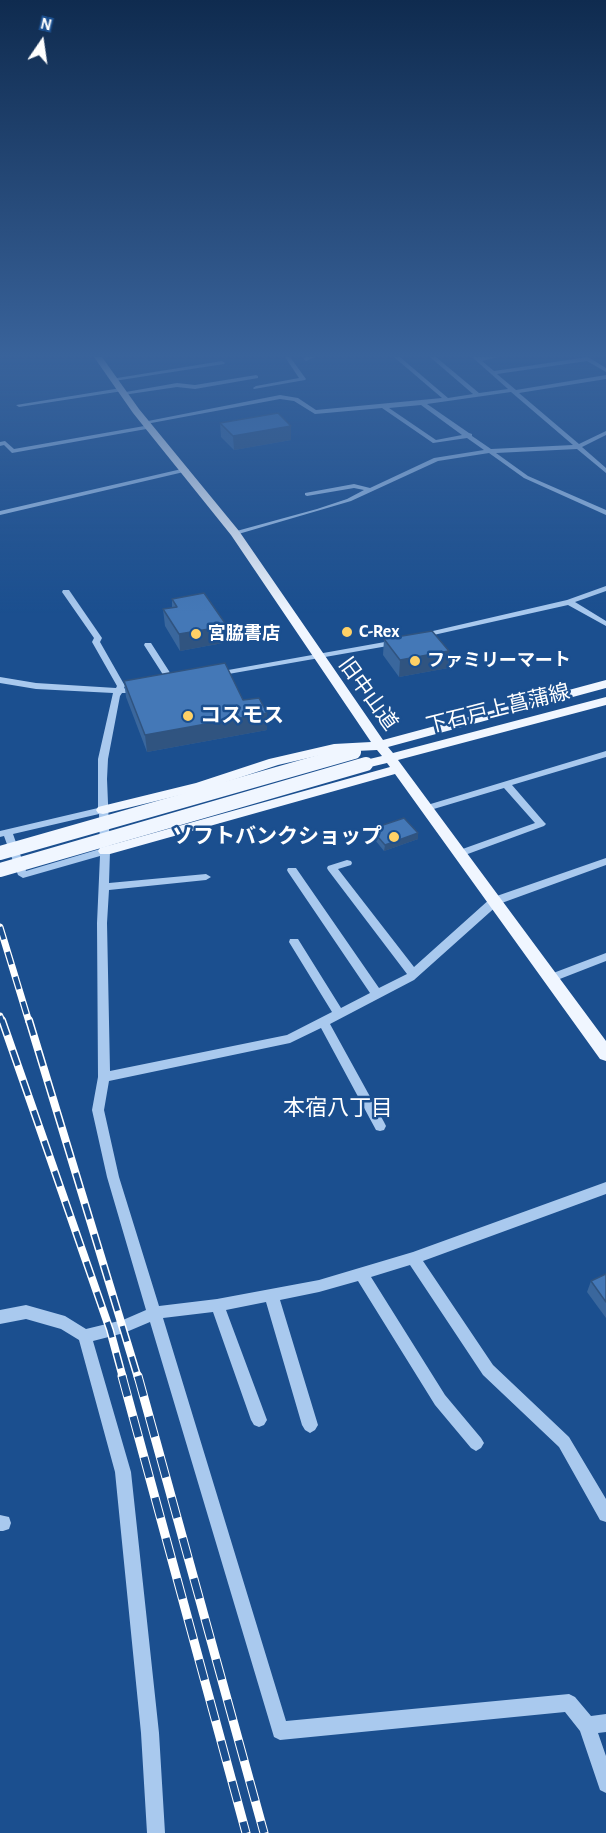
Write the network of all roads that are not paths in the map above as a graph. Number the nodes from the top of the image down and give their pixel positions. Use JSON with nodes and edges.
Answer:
{"nodes":[{"id":1,"x":56,"y":443,"type":"edge"},
{"id":2,"x":163,"y":443,"type":"edge"},
{"id":3,"x":480,"y":443,"type":"edge"},
{"id":4,"x":573,"y":443,"type":"edge"},
{"id":5,"x":587,"y":443,"type":"edge"},
{"id":6,"x":0,"y":444,"type":"edge"},
{"id":7,"x":578,"y":447,"type":"junction"},
{"id":8,"x":492,"y":451,"type":"junction"},
{"id":9,"x":606,"y":460,"type":"edge"},
{"id":10,"x":597,"y":464,"type":"junction"},
{"id":11,"x":186,"y":470,"type":"junction"},
{"id":12,"x":606,"y":471,"type":"edge"},
{"id":13,"x":368,"y":489,"type":"junction"},
{"id":14,"x":307,"y":494,"type":"dead end"},
{"id":15,"x":0,"y":513,"type":"edge"},
{"id":16,"x":606,"y":514,"type":"edge"},
{"id":17,"x":235,"y":533,"type":"junction"},
{"id":18,"x":604,"y":591,"type":"edge"},
{"id":19,"x":66,"y":592,"type":"dead end"},
{"id":20,"x":569,"y":602,"type":"junction"},
{"id":21,"x":606,"y":624,"type":"edge"},
{"id":22,"x":411,"y":639,"type":"edge"},
{"id":23,"x":400,"y":641,"type":"edge"},
{"id":24,"x":148,"y":645,"type":"dead end"},
{"id":25,"x":317,"y":656,"type":"junction"},
{"id":26,"x":206,"y":676,"type":"edge"},
{"id":27,"x":0,"y":680,"type":"edge"},
{"id":28,"x":184,"y":680,"type":"edge"},
{"id":29,"x":172,"y":682,"type":"junction"},
{"id":30,"x":162,"y":684,"type":"edge"},
{"id":31,"x":606,"y":684,"type":"edge"},
{"id":32,"x":129,"y":690,"type":"edge"},
{"id":33,"x":119,"y":693,"type":"junction"},
{"id":34,"x":606,"y":701,"type":"edge"},
{"id":35,"x":380,"y":745,"type":"junction"},
{"id":36,"x":606,"y":754,"type":"edge"},
{"id":37,"x":393,"y":763,"type":"junction"},
{"id":38,"x":506,"y":784,"type":"junction"},
{"id":39,"x":428,"y":808,"type":"junction"},
{"id":40,"x":103,"y":810,"type":"junction"},
{"id":41,"x":4,"y":834,"type":"edge"},
{"id":42,"x":105,"y":851,"type":"junction"},
{"id":43,"x":0,"y":853,"type":"edge"},
{"id":44,"x":460,"y":853,"type":"junction"},
{"id":45,"x":606,"y":861,"type":"edge"},
{"id":46,"x":347,"y":863,"type":"dead end"},
{"id":47,"x":0,"y":870,"type":"edge"},
{"id":48,"x":292,"y":870,"type":"dead end"},
{"id":49,"x":206,"y":877,"type":"dead end"},
{"id":50,"x":103,"y":887,"type":"junction"},
{"id":51,"x":495,"y":901,"type":"junction"},
{"id":52,"x":294,"y":942,"type":"dead end"},
{"id":53,"x":606,"y":957,"type":"edge"},
{"id":54,"x":413,"y":974,"type":"junction"},
{"id":55,"x":552,"y":978,"type":"junction"},
{"id":56,"x":377,"y":994,"type":"junction"},
{"id":57,"x":339,"y":1014,"type":"junction"},
{"id":58,"x":323,"y":1023,"type":"junction"},
{"id":59,"x":606,"y":1054,"type":"edge"},
{"id":60,"x":104,"y":1077,"type":"junction"},
{"id":61,"x":380,"y":1126,"type":"dead end"},
{"id":62,"x":606,"y":1188,"type":"edge"},
{"id":63,"x":413,"y":1258,"type":"junction"},
{"id":64,"x":361,"y":1274,"type":"junction"},
{"id":65,"x":271,"y":1294,"type":"junction"},
{"id":66,"x":217,"y":1305,"type":"junction"},
{"id":67,"x":154,"y":1313,"type":"junction"},
{"id":68,"x":0,"y":1317,"type":"edge"},
{"id":69,"x":85,"y":1336,"type":"junction"},
{"id":70,"x":259,"y":1420,"type":"dead end"},
{"id":71,"x":310,"y":1425,"type":"dead end"},
{"id":72,"x":476,"y":1443,"type":"dead end"},
{"id":73,"x":606,"y":1514,"type":"edge"},
{"id":74,"x":606,"y":1723,"type":"edge"},
{"id":75,"x":587,"y":1726,"type":"junction"},
{"id":76,"x":606,"y":1784,"type":"edge"},
{"id":77,"x":156,"y":1833,"type":"edge"}],
"edges":[{"from":1,"to":6,"type":"street"},
{"from":2,"to":11,"type":"main road","name":"旧中山道"},
{"from":3,"to":8,"type":"street"},
{"from":4,"to":7,"type":"street"},
{"from":5,"to":7,"type":"street"},
{"from":7,"to":8,"type":"street"},
{"from":7,"to":10,"type":"street"},
{"from":8,"to":13,"type":"street"},
{"from":8,"to":16,"type":"street"},
{"from":9,"to":10,"type":"street"},
{"from":10,"to":12,"type":"street"},
{"from":11,"to":15,"type":"street"},
{"from":11,"to":17,"type":"main road","name":"旧中山道"},
{"from":13,"to":14,"type":"street"},
{"from":13,"to":17,"type":"street"},
{"from":17,"to":25,"type":"main road","name":"旧中山道"},
{"from":18,"to":20,"type":"street"},
{"from":19,"to":33,"type":"street"},
{"from":20,"to":21,"type":"street"},
{"from":20,"to":22,"type":"street"},
{"from":23,"to":25,"type":"street"},
{"from":24,"to":29,"type":"street"},
{"from":25,"to":26,"type":"street"},
{"from":25,"to":35,"type":"main road","name":"旧中山道"},
{"from":27,"to":33,"type":"street"},
{"from":28,"to":29,"type":"street"},
{"from":29,"to":30,"type":"street"},
{"from":31,"to":35,"type":"main road","name":"下石戸上菖蒲線"},
{"from":32,"to":33,"type":"street"},
{"from":33,"to":40,"type":"street"},
{"from":34,"to":37,"type":"main road","name":"下石戸上菖蒲線"},
{"from":35,"to":37,"type":"main road","name":"旧中山道"},
{"from":35,"to":40,"type":"main road"},
{"from":35,"to":43,"type":"main road","name":"下石戸上菖蒲線","bridge":true},
{"from":36,"to":38,"type":"street"},
{"from":37,"to":39,"type":"main road","name":"旧中山道"},
{"from":37,"to":42,"type":"main road"},
{"from":37,"to":47,"type":"main road","name":"下石戸上菖蒲線","bridge":true},
{"from":38,"to":39,"type":"street"},
{"from":38,"to":44,"type":"street"},
{"from":39,"to":44,"type":"main road","name":"旧中山道"},
{"from":40,"to":41,"type":"street"},
{"from":40,"to":42,"type":"street"},
{"from":41,"to":42,"type":"street"},
{"from":42,"to":50,"type":"street"},
{"from":44,"to":51,"type":"main road","name":"旧中山道"},
{"from":45,"to":51,"type":"street"},
{"from":46,"to":54,"type":"street"},
{"from":48,"to":56,"type":"street"},
{"from":49,"to":50,"type":"street"},
{"from":50,"to":60,"type":"street"},
{"from":51,"to":54,"type":"street"},
{"from":51,"to":55,"type":"main road","name":"旧中山道"},
{"from":52,"to":57,"type":"street"},
{"from":53,"to":55,"type":"street"},
{"from":54,"to":56,"type":"street"},
{"from":55,"to":59,"type":"main road","name":"旧中山道"},
{"from":56,"to":57,"type":"street"},
{"from":57,"to":58,"type":"street"},
{"from":58,"to":60,"type":"street"},
{"from":58,"to":61,"type":"street"},
{"from":60,"to":67,"type":"street"},
{"from":62,"to":63,"type":"street"},
{"from":63,"to":64,"type":"street"},
{"from":63,"to":73,"type":"street"},
{"from":64,"to":65,"type":"street"},
{"from":64,"to":72,"type":"street"},
{"from":65,"to":66,"type":"street"},
{"from":65,"to":71,"type":"street"},
{"from":66,"to":67,"type":"street"},
{"from":66,"to":70,"type":"street"},
{"from":67,"to":69,"type":"street"},
{"from":67,"to":75,"type":"street"},
{"from":68,"to":69,"type":"street"},
{"from":69,"to":77,"type":"street"},
{"from":74,"to":75,"type":"street"},
{"from":75,"to":76,"type":"street"}]}
